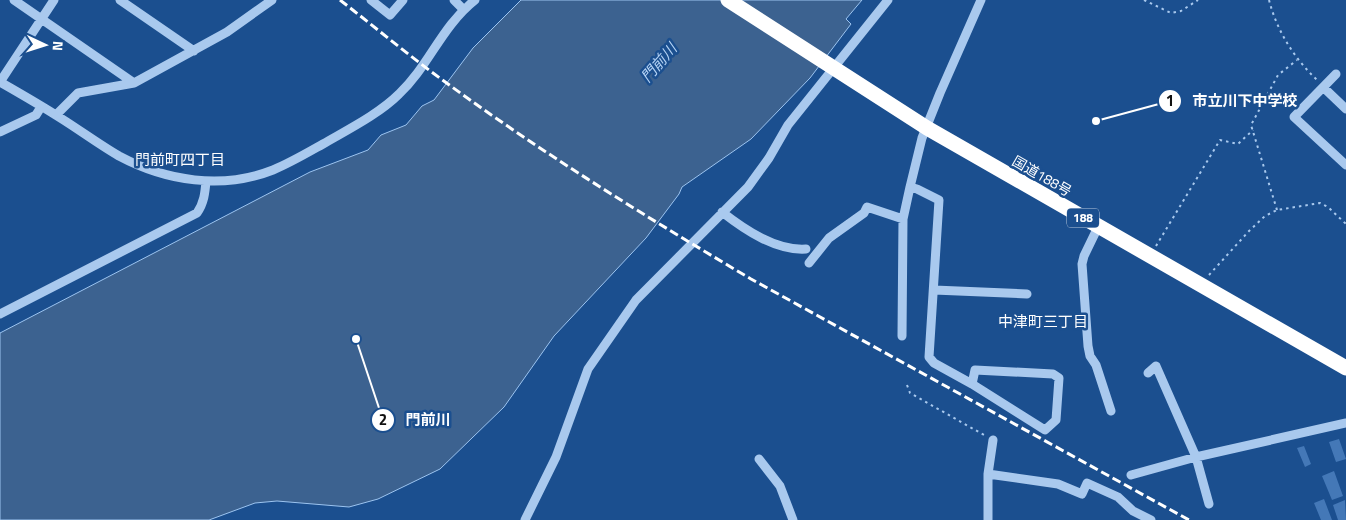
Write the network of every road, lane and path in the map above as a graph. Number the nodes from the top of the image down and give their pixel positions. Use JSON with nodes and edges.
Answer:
{"nodes":[{"id":1,"x":14,"y":0,"type":"edge"},
{"id":2,"x":54,"y":0,"type":"edge"},
{"id":3,"x":120,"y":0,"type":"edge"},
{"id":4,"x":272,"y":0,"type":"edge"},
{"id":5,"x":370,"y":0,"type":"edge"},
{"id":6,"x":403,"y":0,"type":"edge"},
{"id":7,"x":454,"y":0,"type":"edge"},
{"id":8,"x":474,"y":0,"type":"edge"},
{"id":9,"x":728,"y":0,"type":"edge"},
{"id":10,"x":888,"y":0,"type":"edge"},
{"id":11,"x":981,"y":0,"type":"edge"},
{"id":12,"x":1144,"y":0,"type":"edge"},
{"id":13,"x":1198,"y":0,"type":"edge"},
{"id":14,"x":1269,"y":0,"type":"edge"},
{"id":15,"x":463,"y":9,"type":"junction"},
{"id":16,"x":40,"y":19,"type":"junction"},
{"id":17,"x":194,"y":50,"type":"junction"},
{"id":18,"x":1297,"y":60,"type":"junction"},
{"id":19,"x":830,"y":65,"type":"junction"},
{"id":20,"x":1336,"y":74,"type":"dead end"},
{"id":21,"x":0,"y":82,"type":"edge"},
{"id":22,"x":134,"y":83,"type":"junction"},
{"id":23,"x":1323,"y":87,"type":"junction"},
{"id":24,"x":41,"y":106,"type":"junction"},
{"id":25,"x":1346,"y":108,"type":"edge"},
{"id":26,"x":56,"y":115,"type":"junction"},
{"id":27,"x":927,"y":128,"type":"junction"},
{"id":28,"x":1253,"y":130,"type":"junction"},
{"id":29,"x":0,"y":132,"type":"edge"},
{"id":30,"x":1346,"y":164,"type":"edge"},
{"id":31,"x":206,"y":181,"type":"junction"},
{"id":32,"x":910,"y":187,"type":"junction"},
{"id":33,"x":1278,"y":210,"type":"junction"},
{"id":34,"x":722,"y":212,"type":"junction"},
{"id":35,"x":903,"y":219,"type":"junction"},
{"id":36,"x":1346,"y":224,"type":"edge"},
{"id":37,"x":1098,"y":227,"type":"junction"},
{"id":38,"x":806,"y":249,"type":"dead end"},
{"id":39,"x":1150,"y":256,"type":"junction"},
{"id":40,"x":809,"y":263,"type":"dead end"},
{"id":41,"x":1202,"y":286,"type":"junction"},
{"id":42,"x":934,"y":290,"type":"junction"},
{"id":43,"x":1027,"y":294,"type":"dead end"},
{"id":44,"x":0,"y":314,"type":"edge"},
{"id":45,"x":902,"y":336,"type":"dead end"},
{"id":46,"x":1346,"y":368,"type":"edge"},
{"id":47,"x":1148,"y":373,"type":"dead end"},
{"id":48,"x":972,"y":384,"type":"junction"},
{"id":49,"x":908,"y":385,"type":"dead end"},
{"id":50,"x":1111,"y":411,"type":"dead end"},
{"id":51,"x":1346,"y":423,"type":"edge"},
{"id":52,"x":993,"y":440,"type":"joint"},
{"id":53,"x":1196,"y":457,"type":"junction"},
{"id":54,"x":759,"y":459,"type":"dead end"},
{"id":55,"x":988,"y":474,"type":"junction"},
{"id":56,"x":1131,"y":475,"type":"dead end"},
{"id":57,"x":1209,"y":504,"type":"dead end"},
{"id":58,"x":525,"y":520,"type":"edge"},
{"id":59,"x":792,"y":520,"type":"edge"},
{"id":60,"x":988,"y":520,"type":"edge"},
{"id":61,"x":1151,"y":520,"type":"edge"}],
"edges":[{"from":1,"to":16,"type":"street"},
{"from":2,"to":16,"type":"street"},
{"from":3,"to":17,"type":"street"},
{"from":4,"to":17,"type":"street"},
{"from":5,"to":6,"type":"street"},
{"from":7,"to":15,"type":"street"},
{"from":8,"to":15,"type":"street"},
{"from":9,"to":19,"type":"highway","name":"国道188号","number":"188"},
{"from":10,"to":19,"type":"street"},
{"from":11,"to":27,"type":"street"},
{"from":12,"to":13,"type":"path"},
{"from":14,"to":18,"type":"path"},
{"from":15,"to":31,"type":"street"},
{"from":16,"to":21,"type":"street"},
{"from":16,"to":22,"type":"street"},
{"from":17,"to":22,"type":"street"},
{"from":18,"to":23,"type":"path"},
{"from":18,"to":28,"type":"path"},
{"from":19,"to":27,"type":"highway","name":"国道188号","number":"188"},
{"from":19,"to":34,"type":"street"},
{"from":20,"to":23,"type":"street"},
{"from":21,"to":24,"type":"street"},
{"from":22,"to":26,"type":"street"},
{"from":23,"to":25,"type":"street"},
{"from":23,"to":30,"type":"street"},
{"from":24,"to":26,"type":"street"},
{"from":24,"to":29,"type":"street"},
{"from":26,"to":31,"type":"street"},
{"from":27,"to":32,"type":"street"},
{"from":27,"to":37,"type":"highway","name":"国道188号","number":"188"},
{"from":28,"to":33,"type":"path"},
{"from":28,"to":39,"type":"path"},
{"from":31,"to":44,"type":"street"},
{"from":32,"to":35,"type":"street"},
{"from":32,"to":42,"type":"street"},
{"from":33,"to":36,"type":"path"},
{"from":33,"to":41,"type":"path"},
{"from":34,"to":38,"type":"street"},
{"from":34,"to":58,"type":"street"},
{"from":35,"to":40,"type":"street"},
{"from":35,"to":45,"type":"street"},
{"from":37,"to":39,"type":"highway","name":"国道188号","number":"188"},
{"from":37,"to":50,"type":"street"},
{"from":39,"to":41,"type":"highway","name":"国道188号","number":"188"},
{"from":41,"to":46,"type":"highway","name":"国道188号","number":"188"},
{"from":42,"to":43,"type":"street"},
{"from":42,"to":48,"type":"street"},
{"from":47,"to":53,"type":"street"},
{"from":48,"to":48,"type":"street"},
{"from":49,"to":52,"type":"path"},
{"from":51,"to":53,"type":"street"},
{"from":52,"to":55,"type":"street"},
{"from":53,"to":56,"type":"street"},
{"from":53,"to":57,"type":"street"},
{"from":54,"to":59,"type":"street"},
{"from":55,"to":60,"type":"street"},
{"from":55,"to":61,"type":"street"}]}
